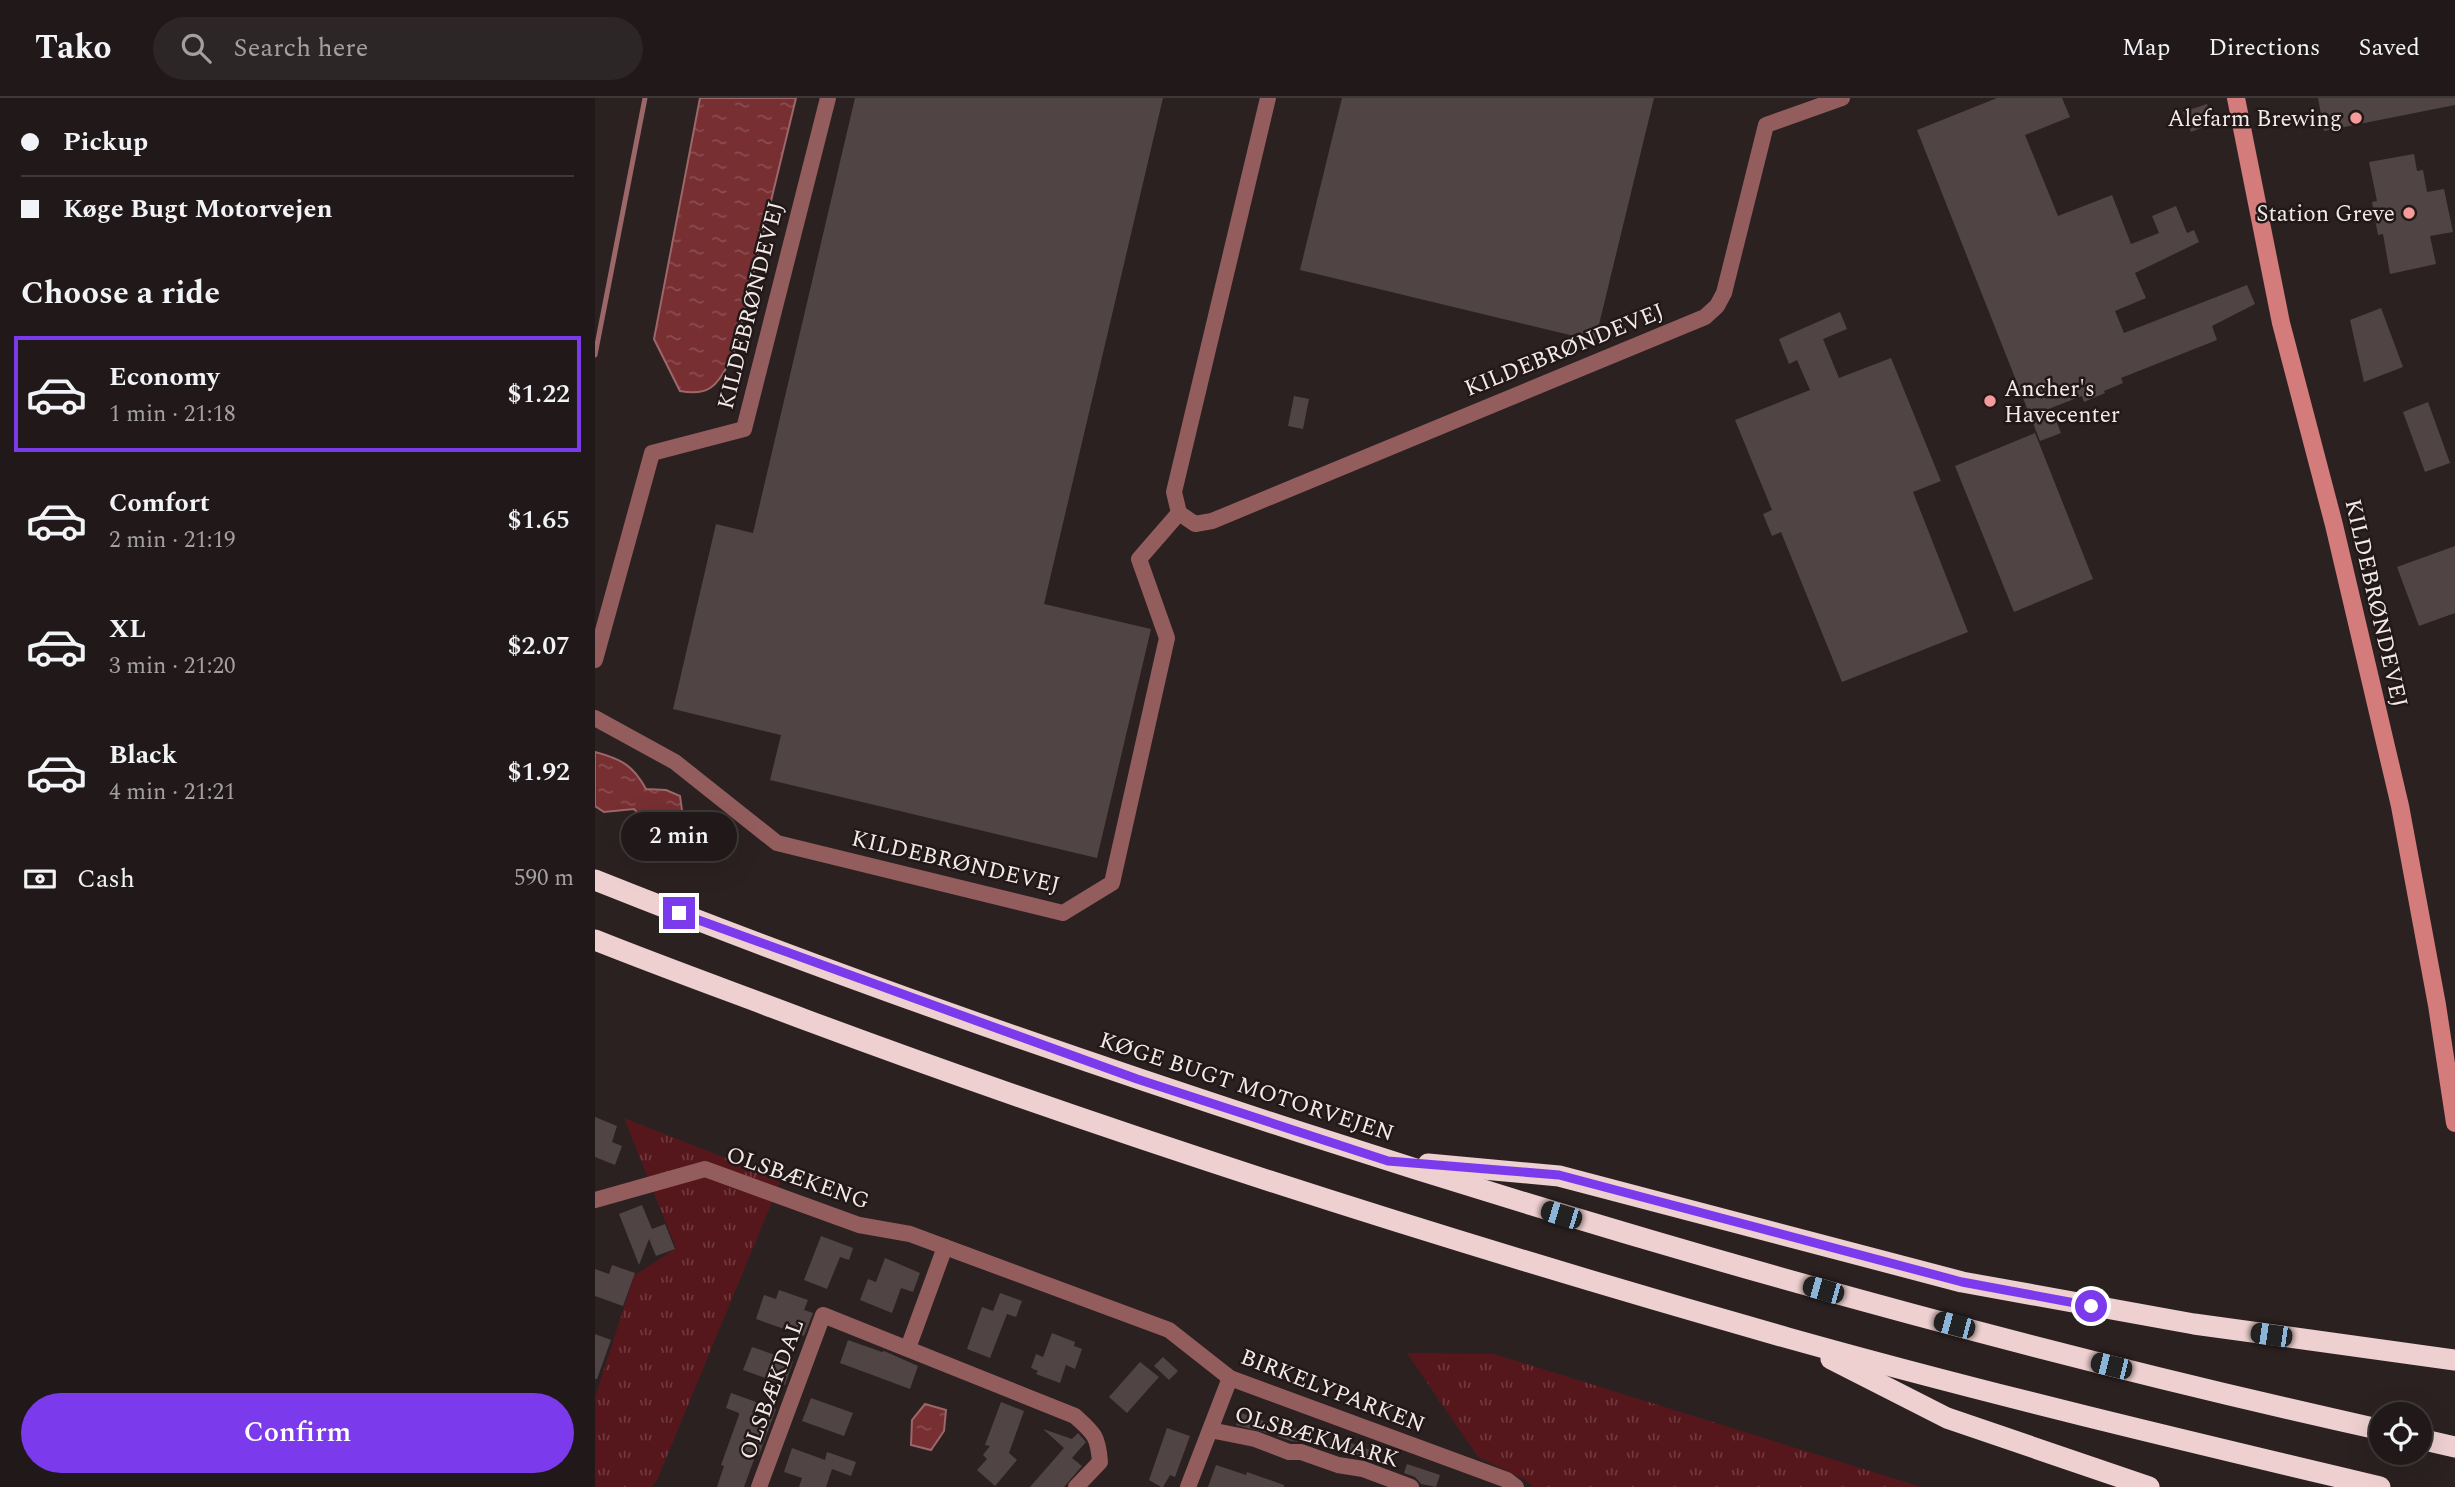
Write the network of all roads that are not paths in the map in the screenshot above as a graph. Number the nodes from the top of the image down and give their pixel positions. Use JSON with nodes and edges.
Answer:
{"nodes":[{"id":1,"x":828,"y":98,"type":"edge"},
{"id":2,"x":1268,"y":98,"type":"edge"},
{"id":3,"x":1842,"y":98,"type":"edge"},
{"id":4,"x":2236,"y":98,"type":"edge"},
{"id":5,"x":1179,"y":513,"type":"junction"},
{"id":6,"x":595,"y":660,"type":"edge"},
{"id":7,"x":595,"y":718,"type":"edge"},
{"id":8,"x":595,"y":880,"type":"edge"},
{"id":9,"x":595,"y":940,"type":"edge"},
{"id":10,"x":2455,"y":1123,"type":"edge"},
{"id":11,"x":1388,"y":1161,"type":"junction"},
{"id":12,"x":595,"y":1200,"type":"edge"},
{"id":13,"x":945,"y":1247,"type":"junction"},
{"id":14,"x":1792,"y":1339,"type":"junction"},
{"id":15,"x":908,"y":1348,"type":"junction"},
{"id":16,"x":2455,"y":1360,"type":"edge"},
{"id":17,"x":1230,"y":1378,"type":"junction"},
{"id":18,"x":2369,"y":1427,"type":"edge"},
{"id":19,"x":1210,"y":1430,"type":"junction"},
{"id":20,"x":2432,"y":1442,"type":"edge"},
{"id":21,"x":2455,"y":1447,"type":"edge"},
{"id":22,"x":759,"y":1487,"type":"edge"},
{"id":23,"x":1076,"y":1487,"type":"edge"},
{"id":24,"x":1188,"y":1487,"type":"edge"},
{"id":25,"x":1411,"y":1487,"type":"edge"},
{"id":26,"x":1516,"y":1487,"type":"edge"},
{"id":27,"x":2148,"y":1487,"type":"edge"},
{"id":28,"x":2380,"y":1487,"type":"edge"}],
"edges":[{"from":1,"to":6,"type":"street","name":"KILDEBRØNDEVEJ"},
{"from":2,"to":5,"type":"street"},
{"from":3,"to":5,"type":"street","name":"KILDEBRØNDEVEJ"},
{"from":4,"to":10,"type":"street","name":"KILDEBRØNDEVEJ"},
{"from":5,"to":7,"type":"street","name":"KILDEBRØNDEVEJ"},
{"from":8,"to":11,"type":"highway","name":"KØGE BUGT MOTORVEJEN"},
{"from":9,"to":14,"type":"highway"},
{"from":11,"to":16,"type":"highway"},
{"from":11,"to":18,"type":"highway","name":"KØGE BUGT MOTORVEJEN"},
{"from":12,"to":13,"type":"street","name":"OLSBÆKENG"},
{"from":13,"to":15,"type":"street"},
{"from":13,"to":17,"type":"street","name":"BIRKELYPARKEN"},
{"from":14,"to":27,"type":"highway"},
{"from":14,"to":28,"type":"highway"},
{"from":15,"to":22,"type":"street","name":"OLSBÆKDAL"},
{"from":15,"to":23,"type":"street","name":"OLSBÆKDAL"},
{"from":17,"to":19,"type":"street","name":"OLSBÆKMARK"},
{"from":17,"to":26,"type":"street","name":"BIRKELYPARKEN"},
{"from":19,"to":24,"type":"street","name":"OLSBÆKMARK"},
{"from":19,"to":25,"type":"street","name":"OLSBÆKMARK"},
{"from":20,"to":21,"type":"highway"}]}
